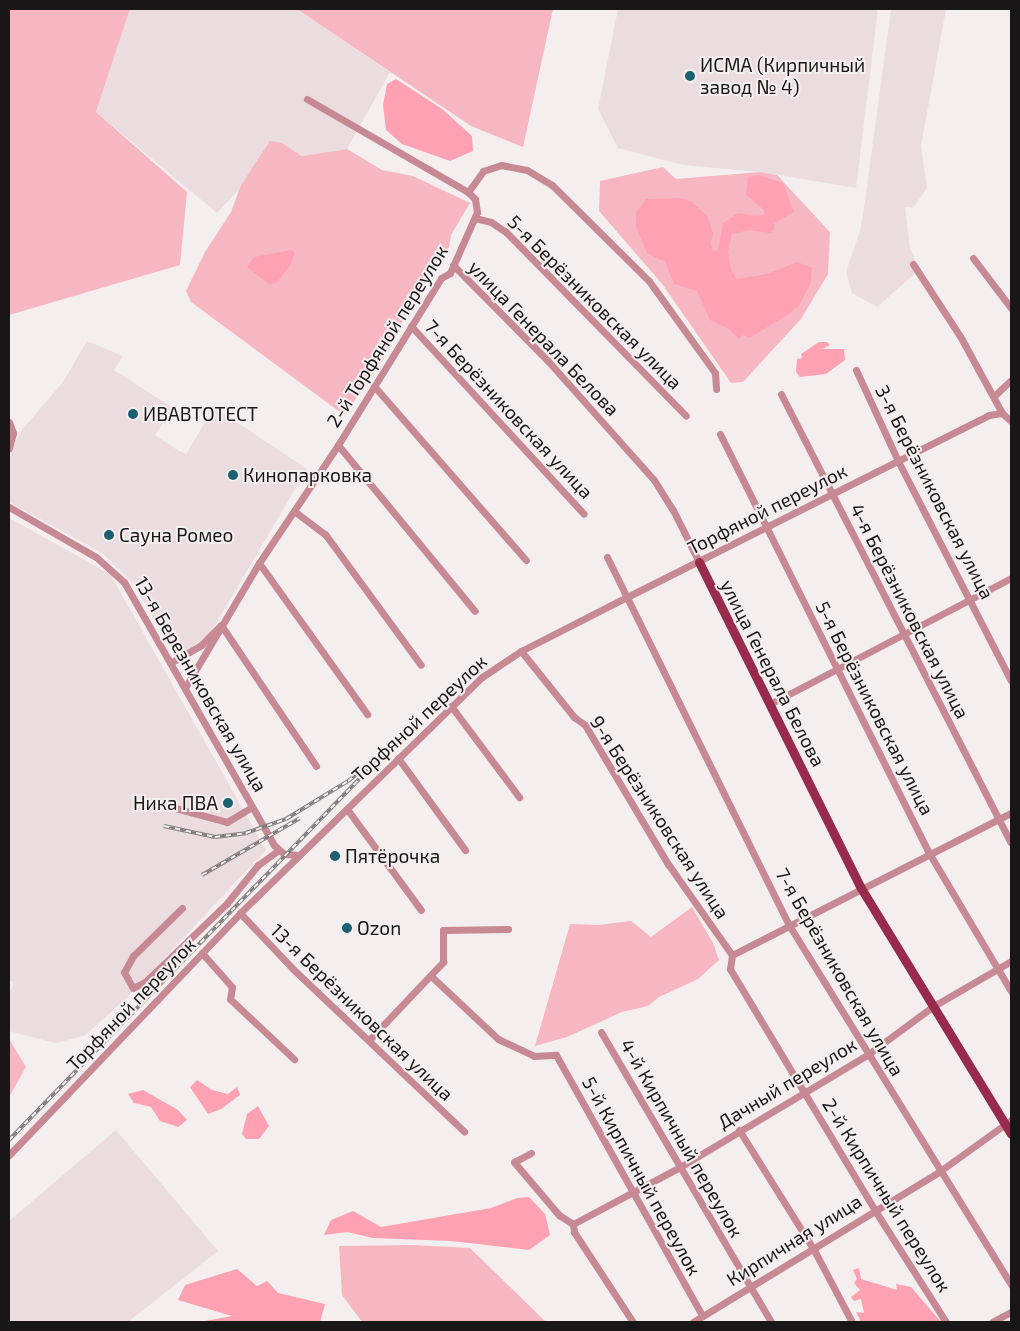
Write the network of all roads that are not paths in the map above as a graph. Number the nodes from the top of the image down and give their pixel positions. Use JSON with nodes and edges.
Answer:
{"nodes":[{"id":1,"x":307,"y":99,"type":"dead end"},
{"id":2,"x":468,"y":192,"type":"junction"},
{"id":3,"x":475,"y":218,"type":"junction"},
{"id":4,"x":973,"y":258,"type":"dead end"},
{"id":5,"x":913,"y":264,"type":"dead end"},
{"id":6,"x":453,"y":265,"type":"junction"},
{"id":7,"x":1011,"y":308,"type":"edge"},
{"id":8,"x":411,"y":326,"type":"junction"},
{"id":9,"x":856,"y":370,"type":"dead end"},
{"id":10,"x":1011,"y":380,"type":"edge"},
{"id":11,"x":374,"y":386,"type":"junction"},
{"id":12,"x":716,"y":389,"type":"dead end"},
{"id":13,"x":781,"y":394,"type":"dead end"},
{"id":14,"x":994,"y":396,"type":"junction"},
{"id":15,"x":1002,"y":413,"type":"junction"},
{"id":16,"x":686,"y":416,"type":"dead end"},
{"id":17,"x":1011,"y":421,"type":"edge"},
{"id":18,"x":9,"y":422,"type":"edge"},
{"id":19,"x":720,"y":434,"type":"dead end"},
{"id":20,"x":338,"y":445,"type":"junction"},
{"id":21,"x":9,"y":448,"type":"edge"},
{"id":22,"x":898,"y":460,"type":"junction"},
{"id":23,"x":833,"y":494,"type":"junction"},
{"id":24,"x":9,"y":507,"type":"edge"},
{"id":25,"x":294,"y":511,"type":"junction"},
{"id":26,"x":584,"y":514,"type":"dead end"},
{"id":27,"x":766,"y":528,"type":"junction"},
{"id":28,"x":607,"y":557,"type":"dead end"},
{"id":29,"x":526,"y":560,"type":"dead end"},
{"id":30,"x":699,"y":562,"type":"junction"},
{"id":31,"x":259,"y":563,"type":"junction"},
{"id":32,"x":1011,"y":578,"type":"edge"},
{"id":33,"x":627,"y":597,"type":"junction"},
{"id":34,"x":971,"y":601,"type":"junction"},
{"id":35,"x":475,"y":611,"type":"dead end"},
{"id":36,"x":221,"y":626,"type":"junction"},
{"id":37,"x":904,"y":636,"type":"junction"},
{"id":38,"x":521,"y":651,"type":"junction"},
{"id":39,"x":172,"y":662,"type":"junction"},
{"id":40,"x":421,"y":665,"type":"dead end"},
{"id":41,"x":836,"y":667,"type":"junction"},
{"id":42,"x":1011,"y":681,"type":"edge"},
{"id":43,"x":186,"y":686,"type":"junction"},
{"id":44,"x":770,"y":704,"type":"junction"},
{"id":45,"x":451,"y":706,"type":"junction"},
{"id":46,"x":367,"y":714,"type":"dead end"},
{"id":47,"x":398,"y":758,"type":"junction"},
{"id":48,"x":316,"y":766,"type":"dead end"},
{"id":49,"x":519,"y":797,"type":"dead end"},
{"id":50,"x":164,"y":804,"type":"dead end"},
{"id":51,"x":252,"y":807,"type":"junction"},
{"id":52,"x":347,"y":809,"type":"junction"},
{"id":53,"x":1011,"y":813,"type":"edge"},
{"id":54,"x":997,"y":820,"type":"junction"},
{"id":55,"x":1011,"y":843,"type":"edge"},
{"id":56,"x":278,"y":850,"type":"junction"},
{"id":57,"x":465,"y":850,"type":"dead end"},
{"id":58,"x":929,"y":853,"type":"junction"},
{"id":59,"x":300,"y":855,"type":"junction"},
{"id":60,"x":861,"y":888,"type":"junction"},
{"id":61,"x":182,"y":908,"type":"dead end"},
{"id":62,"x":421,"y":910,"type":"dead end"},
{"id":63,"x":240,"y":913,"type":"junction"},
{"id":64,"x":789,"y":924,"type":"junction"},
{"id":65,"x":508,"y":929,"type":"dead end"},
{"id":66,"x":202,"y":953,"type":"junction"},
{"id":67,"x":732,"y":955,"type":"junction"},
{"id":68,"x":1011,"y":961,"type":"edge"},
{"id":69,"x":998,"y":969,"type":"junction"},
{"id":70,"x":431,"y":976,"type":"junction"},
{"id":71,"x":1011,"y":991,"type":"edge"},
{"id":72,"x":932,"y":1007,"type":"junction"},
{"id":73,"x":601,"y":1032,"type":"dead end"},
{"id":74,"x":369,"y":1040,"type":"junction"},
{"id":75,"x":867,"y":1055,"type":"junction"},
{"id":76,"x":294,"y":1060,"type":"dead end"},
{"id":77,"x":805,"y":1092,"type":"junction"},
{"id":78,"x":1008,"y":1122,"type":"edge"},
{"id":79,"x":739,"y":1130,"type":"junction"},
{"id":80,"x":464,"y":1131,"type":"dead end"},
{"id":81,"x":1011,"y":1134,"type":"edge"},
{"id":82,"x":531,"y":1152,"type":"dead end"},
{"id":83,"x":9,"y":1155,"type":"edge"},
{"id":84,"x":680,"y":1166,"type":"junction"},
{"id":85,"x":940,"y":1172,"type":"junction"},
{"id":86,"x":634,"y":1192,"type":"junction"},
{"id":87,"x":874,"y":1209,"type":"junction"},
{"id":88,"x":573,"y":1224,"type":"junction"},
{"id":89,"x":814,"y":1250,"type":"junction"},
{"id":90,"x":1011,"y":1285,"type":"edge"},
{"id":91,"x":750,"y":1287,"type":"junction"},
{"id":92,"x":1011,"y":1312,"type":"edge"},
{"id":93,"x":702,"y":1315,"type":"junction"},
{"id":94,"x":633,"y":1322,"type":"edge"},
{"id":95,"x":693,"y":1322,"type":"edge"},
{"id":96,"x":771,"y":1322,"type":"edge"},
{"id":97,"x":852,"y":1322,"type":"edge"},
{"id":98,"x":946,"y":1322,"type":"edge"},
{"id":99,"x":992,"y":1322,"type":"edge"}],
"edges":[{"from":1,"to":2,"type":"street"},
{"from":2,"to":3,"type":"street"},
{"from":2,"to":12,"type":"street"},
{"from":3,"to":6,"type":"street","name":"2-й Торфяной переулок"},
{"from":3,"to":16,"type":"street","name":"5-я Берёзниковская улица"},
{"from":4,"to":7,"type":"street"},
{"from":5,"to":14,"type":"street"},
{"from":6,"to":8,"type":"street","name":"2-й Торфяной переулок"},
{"from":6,"to":30,"type":"street","name":"улица Генерала Белова"},
{"from":8,"to":11,"type":"street","name":"2-й Торфяной переулок"},
{"from":8,"to":26,"type":"street","name":"7-я Берёзниковская улица"},
{"from":9,"to":22,"type":"street","name":"3-я Берёзниковская улица"},
{"from":10,"to":14,"type":"street"},
{"from":11,"to":20,"type":"street","name":"2-й Торфяной переулок"},
{"from":11,"to":29,"type":"street"},
{"from":13,"to":23,"type":"street","name":"4-я Берёзниковская улица"},
{"from":14,"to":15,"type":"street"},
{"from":15,"to":17,"type":"street"},
{"from":15,"to":22,"type":"street","name":"Торфяной переулок"},
{"from":18,"to":21,"type":"street"},
{"from":19,"to":27,"type":"street","name":"5-я Берёзниковская улица"},
{"from":20,"to":25,"type":"street","name":"2-й Торфяной переулок"},
{"from":20,"to":35,"type":"street"},
{"from":22,"to":23,"type":"street","name":"Торфяной переулок"},
{"from":22,"to":34,"type":"street","name":"3-я Берёзниковская улица"},
{"from":23,"to":27,"type":"street","name":"Торфяной переулок"},
{"from":23,"to":37,"type":"street","name":"4-я Берёзниковская улица"},
{"from":24,"to":39,"type":"street","name":"13-я Березниковская улица"},
{"from":25,"to":31,"type":"street","name":"2-й Торфяной переулок"},
{"from":25,"to":40,"type":"street"},
{"from":27,"to":30,"type":"street","name":"Торфяной переулок"},
{"from":27,"to":41,"type":"street","name":"5-я Берёзниковская улица"},
{"from":28,"to":33,"type":"street","name":"7-я Берёзниковская улица"},
{"from":30,"to":33,"type":"street","name":"Торфяной переулок"},
{"from":30,"to":44,"type":"main road","name":"улица Генерала Белова"},
{"from":31,"to":36,"type":"street","name":"2-й Торфяной переулок"},
{"from":31,"to":46,"type":"street"},
{"from":32,"to":34,"type":"street"},
{"from":33,"to":38,"type":"street","name":"Торфяной переулок"},
{"from":33,"to":64,"type":"street","name":"7-я Берёзниковская улица"},
{"from":34,"to":37,"type":"street"},
{"from":34,"to":42,"type":"street","name":"3-я Берёзниковская улица"},
{"from":36,"to":39,"type":"street","name":"2-й Торфяной переулок"},
{"from":36,"to":43,"type":"street","name":"2-й Торфяной переулок"},
{"from":36,"to":48,"type":"street"},
{"from":37,"to":41,"type":"street"},
{"from":37,"to":54,"type":"street","name":"4-я Берёзниковская улица"},
{"from":38,"to":45,"type":"street","name":"Торфяной переулок"},
{"from":38,"to":67,"type":"street","name":"9-я Берёзниковская улица"},
{"from":39,"to":43,"type":"street","name":"13-я Березниковская улица"},
{"from":41,"to":44,"type":"street"},
{"from":41,"to":58,"type":"street","name":"5-я Берёзниковская улица"},
{"from":43,"to":51,"type":"street","name":"13-я Березниковская улица"},
{"from":44,"to":60,"type":"main road","name":"улица Генерала Белова"},
{"from":45,"to":47,"type":"street","name":"Торфяной переулок"},
{"from":45,"to":49,"type":"street"},
{"from":47,"to":52,"type":"street","name":"Торфяной переулок"},
{"from":47,"to":57,"type":"street"},
{"from":50,"to":51,"type":"street"},
{"from":51,"to":56,"type":"street","name":"13-я Березниковская улица"},
{"from":52,"to":59,"type":"street","name":"Торфяной переулок"},
{"from":52,"to":62,"type":"street"},
{"from":53,"to":54,"type":"street"},
{"from":54,"to":55,"type":"street","name":"4-я Берёзниковская улица"},
{"from":54,"to":58,"type":"street"},
{"from":56,"to":59,"type":"street"},
{"from":56,"to":61,"type":"street"},
{"from":58,"to":60,"type":"street"},
{"from":58,"to":69,"type":"street","name":"5-я Берёзниковская улица"},
{"from":59,"to":63,"type":"street","name":"Торфяной переулок"},
{"from":60,"to":64,"type":"street"},
{"from":60,"to":72,"type":"main road","name":"улица Генерала Белова"},
{"from":63,"to":66,"type":"street","name":"Торфяной переулок"},
{"from":63,"to":74,"type":"street","name":"13-я Берёзниковская улица"},
{"from":64,"to":67,"type":"street"},
{"from":64,"to":75,"type":"street","name":"7-я Берёзниковская улица"},
{"from":65,"to":70,"type":"street"},
{"from":66,"to":76,"type":"street"},
{"from":66,"to":83,"type":"street","name":"Торфяной переулок"},
{"from":67,"to":77,"type":"street","name":"2-й Кирпичный переулок"},
{"from":68,"to":69,"type":"street","name":"Дачный переулок"},
{"from":69,"to":71,"type":"street","name":"5-я Берёзниковская улица"},
{"from":69,"to":72,"type":"street","name":"Дачный переулок"},
{"from":70,"to":74,"type":"street"},
{"from":70,"to":86,"type":"street","name":"5-й Кирпичный переулок"},
{"from":72,"to":75,"type":"street","name":"Дачный переулок"},
{"from":72,"to":78,"type":"main road","name":"улица Генерала Белова"},
{"from":73,"to":84,"type":"street","name":"4-й Кирпичный переулок"},
{"from":74,"to":80,"type":"street","name":"13-я Берёзниковская улица"},
{"from":75,"to":77,"type":"street","name":"Дачный переулок"},
{"from":75,"to":85,"type":"street","name":"7-я Берёзниковская улица"},
{"from":77,"to":79,"type":"street","name":"Дачный переулок"},
{"from":77,"to":87,"type":"street","name":"2-й Кирпичный переулок"},
{"from":78,"to":81,"type":"main road","name":"улица Генерала Белова"},
{"from":78,"to":85,"type":"street","name":"Кирпичная улица"},
{"from":79,"to":84,"type":"street","name":"Дачный переулок"},
{"from":79,"to":89,"type":"street"},
{"from":82,"to":88,"type":"street"},
{"from":84,"to":86,"type":"street","name":"Дачный переулок"},
{"from":84,"to":91,"type":"street","name":"4-й Кирпичный переулок"},
{"from":85,"to":87,"type":"street","name":"Кирпичная улица"},
{"from":85,"to":90,"type":"street","name":"7-я Берёзниковская улица"},
{"from":86,"to":88,"type":"street","name":"Дачный переулок"},
{"from":86,"to":93,"type":"street","name":"5-й Кирпичный переулок"},
{"from":87,"to":89,"type":"street","name":"Кирпичная улица"},
{"from":87,"to":98,"type":"street","name":"2-й Кирпичный переулок"},
{"from":88,"to":94,"type":"street"},
{"from":89,"to":91,"type":"street","name":"Кирпичная улица"},
{"from":89,"to":97,"type":"street"},
{"from":91,"to":93,"type":"street","name":"Кирпичная улица"},
{"from":91,"to":96,"type":"street","name":"4-й Кирпичный переулок"},
{"from":92,"to":99,"type":"street"},
{"from":93,"to":95,"type":"street","name":"Кирпичная улица"}]}
